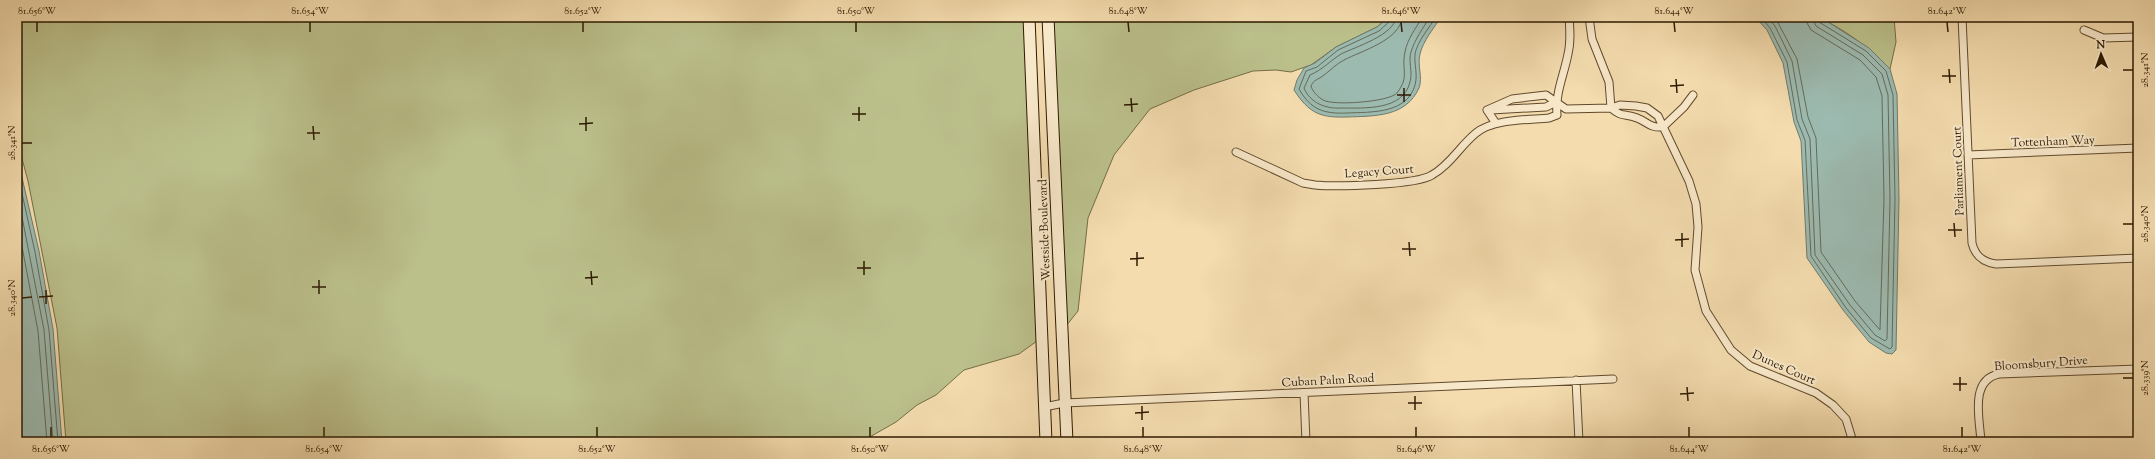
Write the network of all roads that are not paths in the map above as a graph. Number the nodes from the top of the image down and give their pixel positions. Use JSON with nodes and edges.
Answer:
{"nodes":[{"id":1,"x":1028,"y":17,"type":"edge"},
{"id":2,"x":1048,"y":17,"type":"edge"},
{"id":3,"x":1569,"y":17,"type":"edge"},
{"id":4,"x":1589,"y":17,"type":"edge"},
{"id":5,"x":1962,"y":17,"type":"edge"},
{"id":6,"x":2084,"y":30,"type":"dead end"},
{"id":7,"x":2138,"y":37,"type":"edge"},
{"id":8,"x":1692,"y":95,"type":"dead end"},
{"id":9,"x":1556,"y":102,"type":"junction"},
{"id":10,"x":1611,"y":108,"type":"junction"},
{"id":11,"x":1487,"y":110,"type":"junction"},
{"id":12,"x":1495,"y":122,"type":"junction"},
{"id":13,"x":1663,"y":127,"type":"junction"},
{"id":14,"x":2138,"y":148,"type":"edge"},
{"id":15,"x":1236,"y":152,"type":"dead end"},
{"id":16,"x":1968,"y":155,"type":"junction"},
{"id":17,"x":2138,"y":258,"type":"edge"},
{"id":18,"x":2138,"y":369,"type":"edge"},
{"id":19,"x":1613,"y":379,"type":"dead end"},
{"id":20,"x":1576,"y":380,"type":"junction"},
{"id":21,"x":1304,"y":393,"type":"junction"},
{"id":22,"x":1064,"y":403,"type":"junction"},
{"id":23,"x":1044,"y":407,"type":"junction"},
{"id":24,"x":1046,"y":442,"type":"edge"},
{"id":25,"x":1067,"y":442,"type":"edge"},
{"id":26,"x":1306,"y":442,"type":"edge"},
{"id":27,"x":1579,"y":442,"type":"edge"},
{"id":28,"x":1854,"y":442,"type":"edge"},
{"id":29,"x":1981,"y":442,"type":"edge"}],
"edges":[{"from":1,"to":23,"type":"street","name":"Westside Boulevard"},
{"from":2,"to":22,"type":"street","name":"Westside Boulevard"},
{"from":3,"to":9,"type":"street"},
{"from":4,"to":10,"type":"street"},
{"from":5,"to":16,"type":"street","name":"Parliament Court"},
{"from":6,"to":7,"type":"street"},
{"from":8,"to":13,"type":"street"},
{"from":9,"to":10,"type":"street","name":"Dunes Court"},
{"from":9,"to":11,"type":"street"},
{"from":9,"to":11,"type":"street","name":"Dunes Court"},
{"from":9,"to":12,"type":"street","name":"Legacy Court"},
{"from":10,"to":13,"type":"street"},
{"from":10,"to":13,"type":"street","name":"Dunes Court"},
{"from":11,"to":12,"type":"street"},
{"from":12,"to":15,"type":"street","name":"Legacy Court"},
{"from":13,"to":28,"type":"street","name":"Dunes Court"},
{"from":14,"to":16,"type":"street","name":"Tottenham Way"},
{"from":16,"to":17,"type":"street","name":"Parliament Court"},
{"from":18,"to":29,"type":"street","name":"Bloomsbury Drive"},
{"from":19,"to":20,"type":"street","name":"Cuban Palm Road"},
{"from":20,"to":21,"type":"street","name":"Cuban Palm Road"},
{"from":20,"to":27,"type":"street"},
{"from":21,"to":22,"type":"street","name":"Cuban Palm Road"},
{"from":21,"to":26,"type":"street"},
{"from":22,"to":23,"type":"street","name":"Cuban Palm Road"},
{"from":22,"to":25,"type":"street","name":"Westside Boulevard"},
{"from":23,"to":24,"type":"street","name":"Westside Boulevard"}]}
